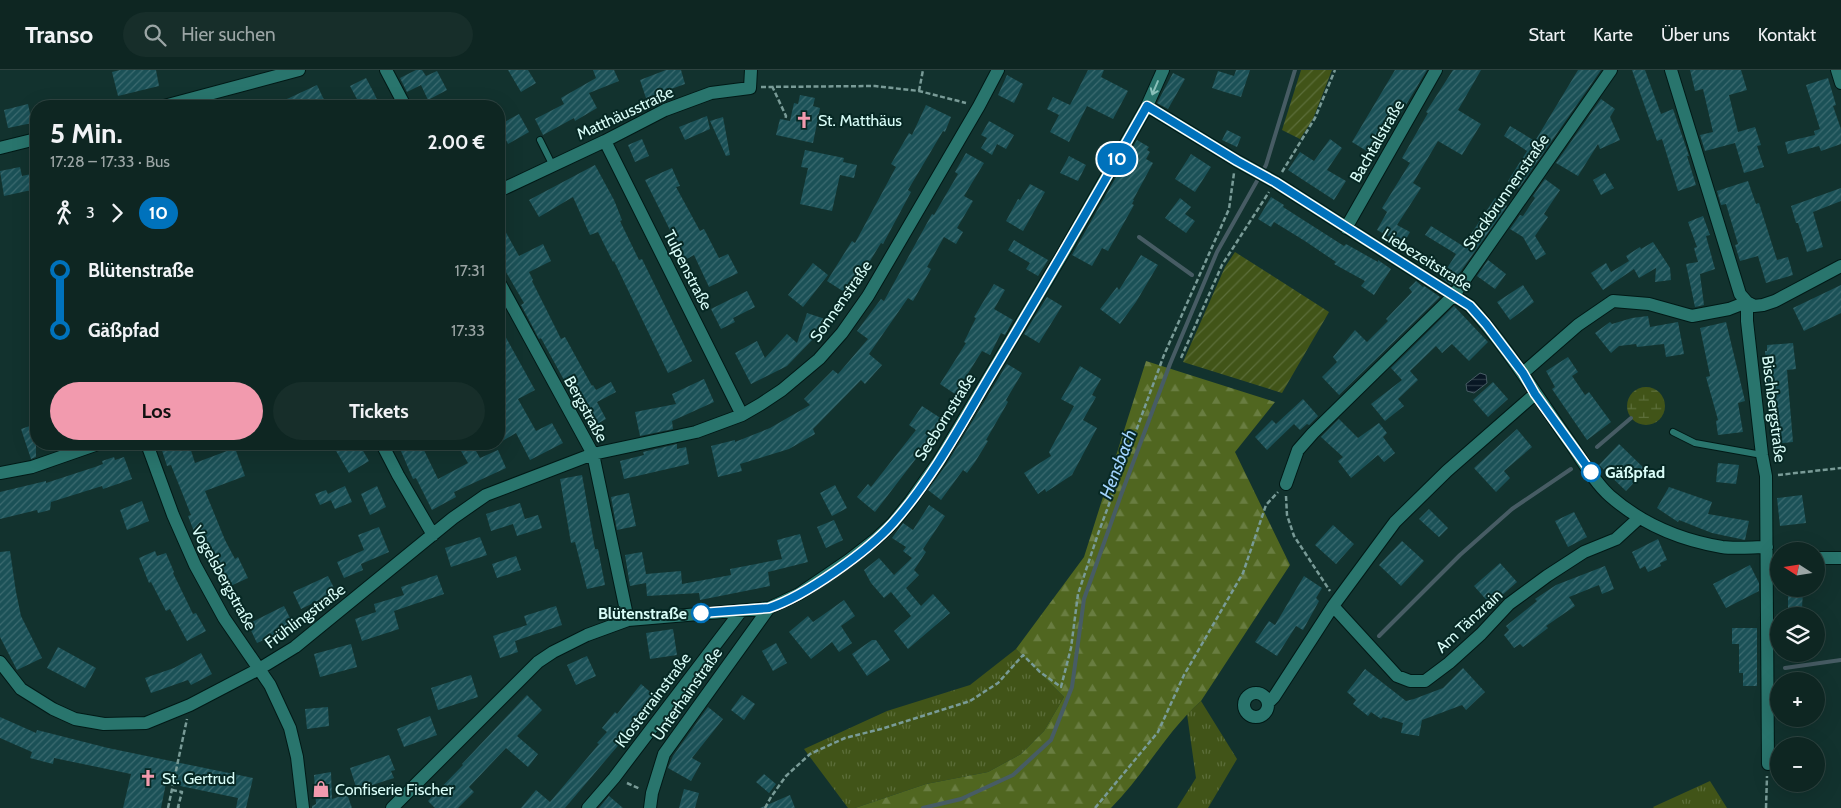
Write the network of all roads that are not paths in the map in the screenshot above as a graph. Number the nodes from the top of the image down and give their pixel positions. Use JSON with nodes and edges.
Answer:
{"nodes":[{"id":1,"x":299,"y":70,"type":"edge"},
{"id":2,"x":386,"y":70,"type":"edge"},
{"id":3,"x":751,"y":70,"type":"edge"},
{"id":4,"x":998,"y":70,"type":"edge"},
{"id":5,"x":1163,"y":70,"type":"edge"},
{"id":6,"x":1436,"y":70,"type":"edge"},
{"id":7,"x":1611,"y":70,"type":"edge"},
{"id":8,"x":1671,"y":70,"type":"edge"},
{"id":9,"x":1837,"y":70,"type":"edge"},
{"id":10,"x":1841,"y":83,"type":"edge"},
{"id":11,"x":213,"y":100,"type":"edge"},
{"id":12,"x":402,"y":100,"type":"edge"},
{"id":13,"x":1147,"y":106,"type":"junction"},
{"id":14,"x":30,"y":140,"type":"edge"},
{"id":15,"x":540,"y":140,"type":"dead end"},
{"id":16,"x":605,"y":141,"type":"junction"},
{"id":17,"x":0,"y":148,"type":"edge"},
{"id":18,"x":553,"y":166,"type":"junction"},
{"id":19,"x":505,"y":188,"type":"edge"},
{"id":20,"x":1346,"y":228,"type":"junction"},
{"id":21,"x":1841,"y":266,"type":"edge"},
{"id":22,"x":505,"y":293,"type":"edge"},
{"id":23,"x":1454,"y":295,"type":"junction"},
{"id":24,"x":1746,"y":302,"type":"junction"},
{"id":25,"x":1523,"y":373,"type":"junction"},
{"id":26,"x":1535,"y":394,"type":"junction"},
{"id":27,"x":742,"y":414,"type":"junction"},
{"id":28,"x":1673,"y":432,"type":"dead end"},
{"id":29,"x":81,"y":450,"type":"edge"},
{"id":30,"x":149,"y":450,"type":"edge"},
{"id":31,"x":385,"y":450,"type":"edge"},
{"id":32,"x":593,"y":454,"type":"junction"},
{"id":33,"x":1762,"y":455,"type":"junction"},
{"id":34,"x":0,"y":474,"type":"edge"},
{"id":35,"x":1286,"y":484,"type":"road end"},
{"id":36,"x":1639,"y":518,"type":"junction"},
{"id":37,"x":433,"y":535,"type":"junction"},
{"id":38,"x":1770,"y":542,"type":"edge"},
{"id":39,"x":1770,"y":554,"type":"edge"},
{"id":40,"x":1825,"y":558,"type":"edge"},
{"id":41,"x":1841,"y":558,"type":"edge"},
{"id":42,"x":1770,"y":598,"type":"edge"},
{"id":43,"x":1333,"y":606,"type":"junction"},
{"id":44,"x":769,"y":608,"type":"junction"},
{"id":45,"x":741,"y":611,"type":"junction"},
{"id":46,"x":628,"y":620,"type":"junction"},
{"id":47,"x":0,"y":662,"type":"edge"},
{"id":48,"x":259,"y":669,"type":"junction"},
{"id":49,"x":1268,"y":703,"type":"dead end"},
{"id":50,"x":1768,"y":764,"type":"road end"},
{"id":51,"x":303,"y":808,"type":"edge"},
{"id":52,"x":392,"y":808,"type":"edge"},
{"id":53,"x":588,"y":808,"type":"edge"},
{"id":54,"x":650,"y":808,"type":"edge"}],
"edges":[{"from":1,"to":11,"type":"street"},
{"from":2,"to":12,"type":"street"},
{"from":3,"to":16,"type":"street","name":"Matthäusstraße"},
{"from":4,"to":27,"type":"street","name":"Sonnenstraße"},
{"from":5,"to":13,"type":"street","name":"Seebornstraße","one_way":true},
{"from":6,"to":20,"type":"street","name":"Bachtalstraße"},
{"from":7,"to":23,"type":"street","name":"Stockbrunnenstraße"},
{"from":8,"to":24,"type":"street","name":"Bischbergstraße"},
{"from":9,"to":10,"type":"street"},
{"from":13,"to":20,"type":"street","name":"Liebezeitstraße"},
{"from":13,"to":44,"type":"street","name":"Seebornstraße"},
{"from":14,"to":17,"type":"street"},
{"from":15,"to":18,"type":"lane"},
{"from":16,"to":18,"type":"street","name":"Matthäusstraße"},
{"from":16,"to":27,"type":"street","name":"Tulpenstraße"},
{"from":18,"to":19,"type":"street","name":"Matthäusstraße"},
{"from":20,"to":23,"type":"street","name":"Liebezeitstraße"},
{"from":21,"to":24,"type":"street"},
{"from":22,"to":32,"type":"street","name":"Bergstraße"},
{"from":23,"to":25,"type":"street","name":"Liebezeitstraße"},
{"from":23,"to":35,"type":"street","name":"Stockbrunnenstraße"},
{"from":24,"to":25,"type":"street"},
{"from":24,"to":33,"type":"street","name":"Bischbergstraße"},
{"from":25,"to":26,"type":"street","name":"Liebezeitstraße"},
{"from":26,"to":36,"type":"street","name":"Liebezeitstraße"},
{"from":26,"to":43,"type":"street"},
{"from":27,"to":32,"type":"street","name":"Sonnenstraße"},
{"from":28,"to":33,"type":"lane"},
{"from":29,"to":34,"type":"street"},
{"from":30,"to":48,"type":"street","name":"Vogelsbergstraße"},
{"from":31,"to":37,"type":"street"},
{"from":32,"to":37,"type":"street","name":"Frühlingstraße"},
{"from":32,"to":46,"type":"street","name":"Bergstraße"},
{"from":33,"to":38,"type":"street","name":"Bischbergstraße"},
{"from":36,"to":39,"type":"street","name":"Liebezeitstraße"},
{"from":36,"to":43,"type":"street","name":"Am Tänzrain"},
{"from":37,"to":48,"type":"street","name":"Frühlingstraße"},
{"from":40,"to":41,"type":"street"},
{"from":42,"to":50,"type":"street","name":"Bischbergstraße"},
{"from":43,"to":49,"type":"street"},
{"from":44,"to":45,"type":"street","name":"Seebornstraße"},
{"from":44,"to":54,"type":"street","name":"Unterhainstraße"},
{"from":45,"to":46,"type":"street","name":"Seebornstraße"},
{"from":45,"to":53,"type":"street","name":"Klosterrainstraße"},
{"from":46,"to":52,"type":"street"},
{"from":47,"to":48,"type":"street","name":"Frühlingstraße"},
{"from":48,"to":51,"type":"street","name":"Vogelsbergstraße"}]}
